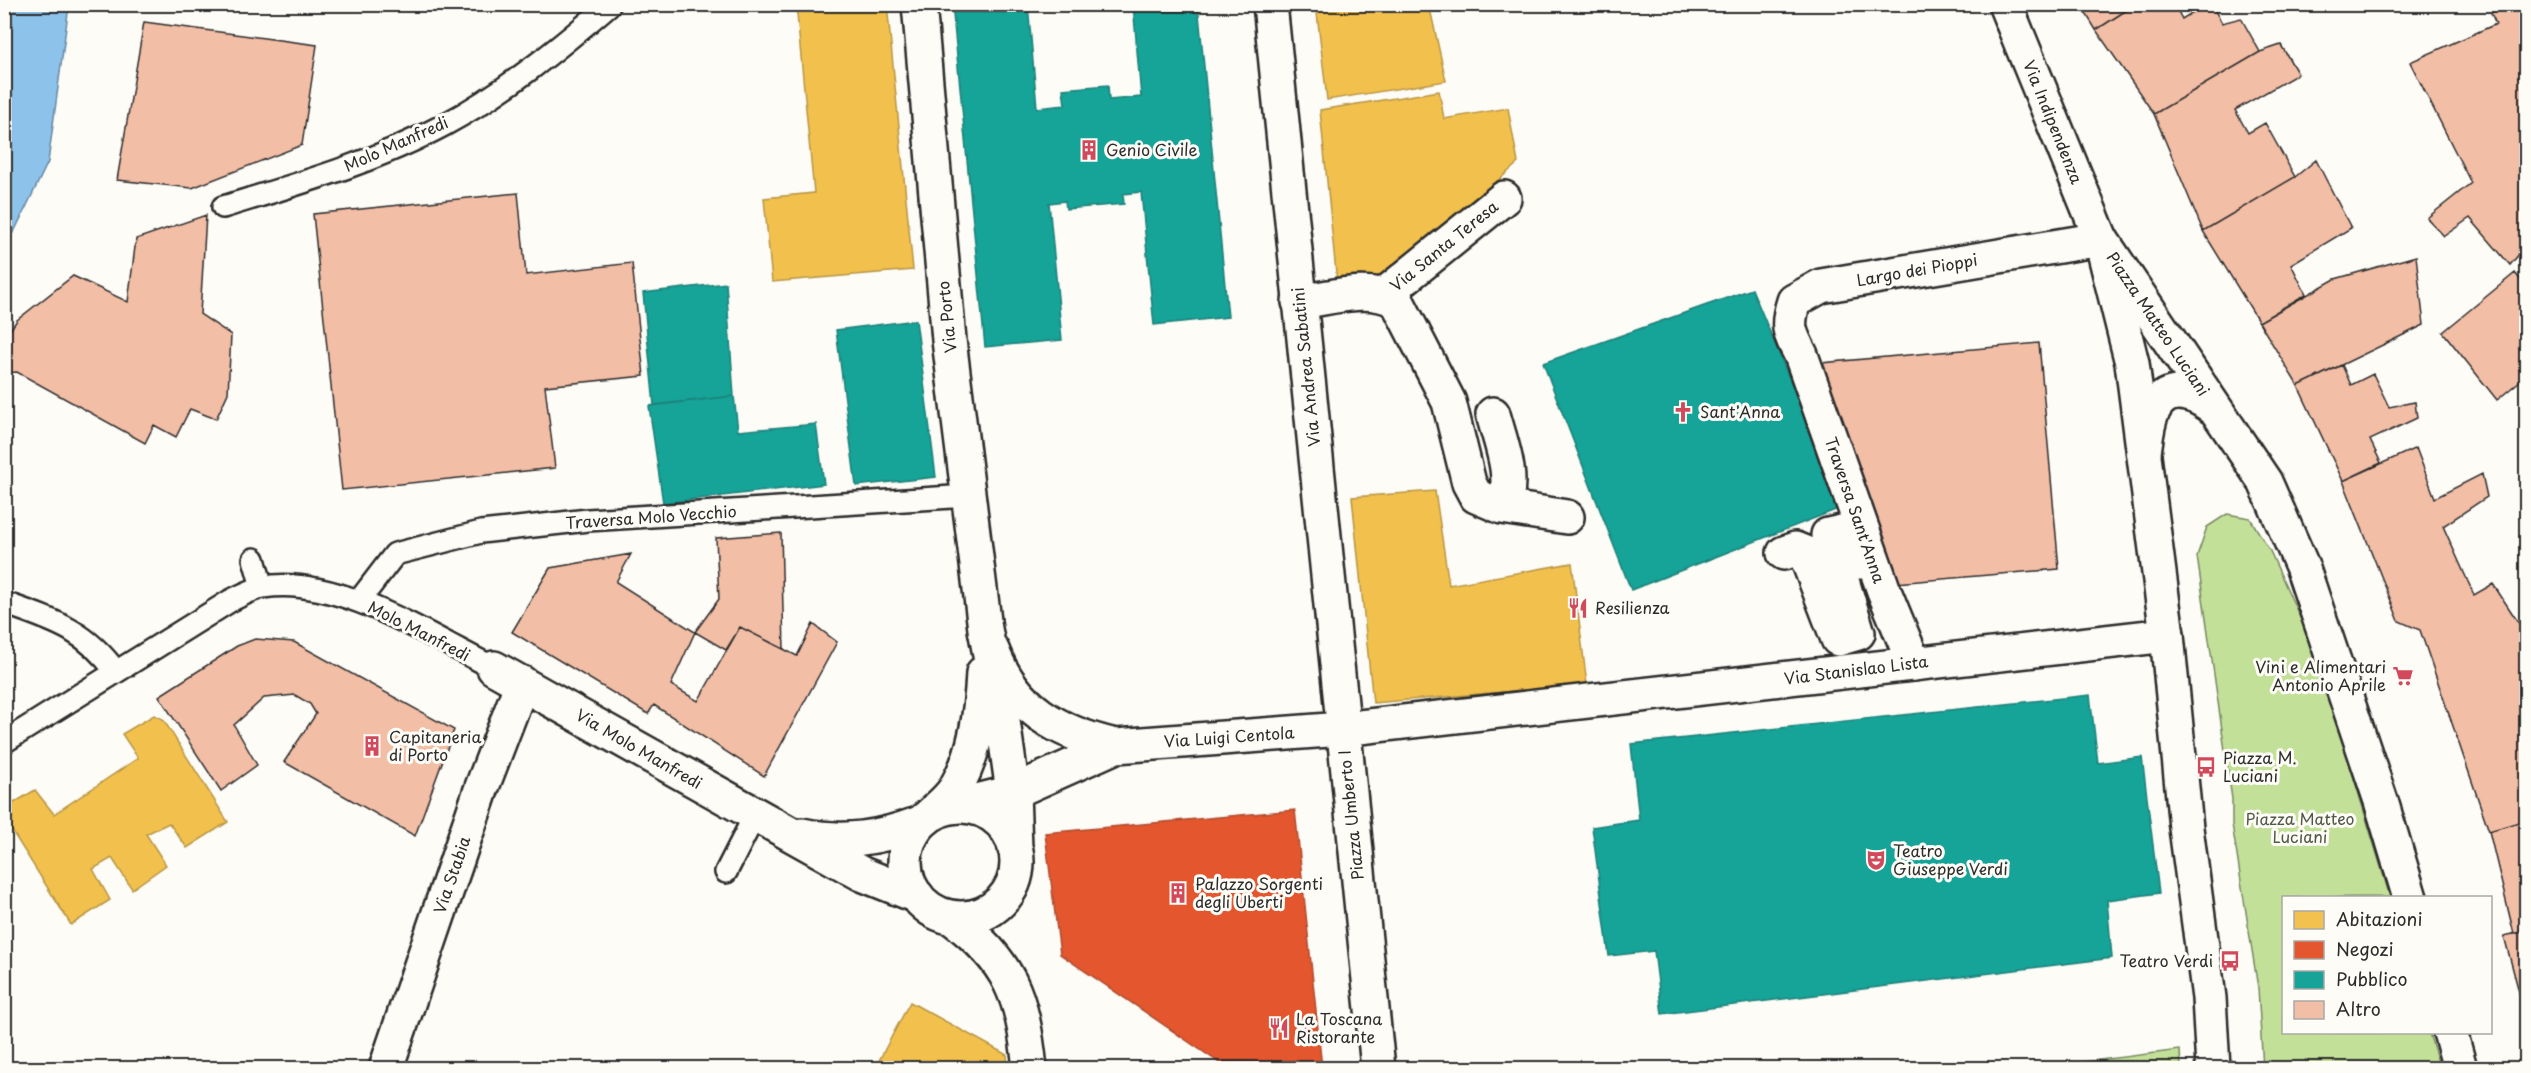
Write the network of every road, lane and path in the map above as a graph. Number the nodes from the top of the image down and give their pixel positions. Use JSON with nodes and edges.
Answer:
{"nodes":[{"id":1,"x":610,"y":4,"type":"edge"},
{"id":2,"x":919,"y":4,"type":"edge"},
{"id":3,"x":1270,"y":4,"type":"edge"},
{"id":4,"x":2005,"y":4,"type":"edge"},
{"id":5,"x":1504,"y":198,"type":"dead end"},
{"id":6,"x":223,"y":207,"type":"dead end"},
{"id":7,"x":2101,"y":239,"type":"junction"},
{"id":8,"x":1385,"y":294,"type":"junction"},
{"id":9,"x":1299,"y":302,"type":"junction"},
{"id":10,"x":1801,"y":356,"type":"joint"},
{"id":11,"x":2217,"y":411,"type":"junction"},
{"id":12,"x":1493,"y":414,"type":"dead end"},
{"id":13,"x":2144,"y":454,"type":"junction"},
{"id":14,"x":968,"y":496,"type":"junction"},
{"id":15,"x":1502,"y":507,"type":"junction"},
{"id":16,"x":1567,"y":518,"type":"dead end"},
{"id":17,"x":1784,"y":553,"type":"dead end"},
{"id":18,"x":254,"y":559,"type":"dead end"},
{"id":19,"x":262,"y":587,"type":"junction"},
{"id":20,"x":359,"y":601,"type":"junction"},
{"id":21,"x":4,"y":603,"type":"edge"},
{"id":22,"x":985,"y":629,"type":"junction"},
{"id":23,"x":2167,"y":635,"type":"junction"},
{"id":24,"x":1906,"y":665,"type":"junction"},
{"id":25,"x":116,"y":672,"type":"junction"},
{"id":26,"x":508,"y":675,"type":"junction"},
{"id":27,"x":1544,"y":706,"type":"joint"},
{"id":28,"x":1342,"y":729,"type":"junction"},
{"id":29,"x":4,"y":742,"type":"edge"},
{"id":30,"x":1116,"y":746,"type":"junction"},
{"id":31,"x":1014,"y":792,"type":"junction"},
{"id":32,"x":957,"y":807,"type":"junction"},
{"id":33,"x":755,"y":815,"type":"junction"},
{"id":34,"x":924,"y":820,"type":"junction"},
{"id":35,"x":784,"y":831,"type":"junction"},
{"id":36,"x":1014,"y":849,"type":"junction"},
{"id":37,"x":726,"y":872,"type":"dead end"},
{"id":38,"x":916,"y":896,"type":"junction"},
{"id":39,"x":2410,"y":896,"type":"edge"},
{"id":40,"x":951,"y":917,"type":"junction"},
{"id":41,"x":2451,"y":1034,"type":"edge"},
{"id":42,"x":386,"y":1068,"type":"edge"},
{"id":43,"x":1030,"y":1068,"type":"edge"},
{"id":44,"x":1378,"y":1068,"type":"edge"},
{"id":45,"x":2213,"y":1068,"type":"edge"},
{"id":46,"x":2460,"y":1068,"type":"edge"}],
"edges":[{"from":1,"to":6,"type":"lane","name":"Molo Manfredi"},
{"from":2,"to":14,"type":"street","name":"Via Porto"},
{"from":3,"to":9,"type":"street","name":"Via Andrea Sabatini"},
{"from":4,"to":7,"type":"street","name":"Via Indipendenza"},
{"from":5,"to":8,"type":"street","name":"Via Santa Teresa"},
{"from":7,"to":10,"type":"street","name":"Largo dei Pioppi"},
{"from":7,"to":11,"type":"street","name":"Piazza Matteo Luciani"},
{"from":7,"to":13,"type":"street","name":"Piazza Matteo Luciani"},
{"from":8,"to":9,"type":"street","name":"Via Santa Teresa"},
{"from":8,"to":15,"type":"street","name":"Via Santa Teresa"},
{"from":9,"to":28,"type":"street","name":"Via Andrea Sabatini"},
{"from":10,"to":24,"type":"street","name":"Traversa Sant'Anna"},
{"from":11,"to":13,"type":"street","name":"Piazza Matteo Luciani"},
{"from":11,"to":39,"type":"street","name":"Piazza Matteo Luciani"},
{"from":12,"to":15,"type":"street"},
{"from":13,"to":23,"type":"street","name":"Piazza Matteo Luciani"},
{"from":14,"to":20,"type":"lane","name":"Traversa Molo Vecchio"},
{"from":14,"to":22,"type":"street","name":"Via Porto"},
{"from":15,"to":16,"type":"street","name":"Via Santa Teresa"},
{"from":17,"to":24,"type":"street"},
{"from":18,"to":19,"type":"lane"},
{"from":19,"to":20,"type":"lane","name":"Molo Manfredi"},
{"from":19,"to":25,"type":"lane","name":"Molo Manfredi"},
{"from":20,"to":26,"type":"lane","name":"Molo Manfredi"},
{"from":21,"to":25,"type":"lane"},
{"from":22,"to":30,"type":"street","name":"Via Luigi Centola"},
{"from":22,"to":31,"type":"street","name":"Via Porto"},
{"from":22,"to":34,"type":"street","name":"Via Porto"},
{"from":23,"to":24,"type":"street","name":"Via Stanislao Lista"},
{"from":23,"to":45,"type":"street","name":"Piazza Matteo Luciani"},
{"from":24,"to":27,"type":"street","name":"Via Stanislao Lista"},
{"from":25,"to":29,"type":"lane","name":"Molo Manfredi"},
{"from":26,"to":33,"type":"street","name":"Via Molo Manfredi"},
{"from":26,"to":42,"type":"street","name":"Via Stabia"},
{"from":27,"to":28,"type":"street","name":"Piazza Umberto I"},
{"from":28,"to":30,"type":"street","name":"Via Luigi Centola"},
{"from":28,"to":44,"type":"street","name":"Piazza Umberto I"},
{"from":30,"to":31,"type":"street","name":"Via Luigi Centola"},
{"from":31,"to":32,"type":"street","name":"Via Luigi Centola"},
{"from":31,"to":36,"type":"street","name":"Via Porto"},
{"from":32,"to":34,"type":"street"},
{"from":32,"to":36,"type":"street"},
{"from":33,"to":35,"type":"street","name":"Via Molo Manfredi"},
{"from":33,"to":37,"type":"lane"},
{"from":34,"to":35,"type":"street","name":"Via Molo Manfredi"},
{"from":34,"to":38,"type":"street"},
{"from":35,"to":38,"type":"street","name":"Via Molo Manfredi"},
{"from":36,"to":40,"type":"street"},
{"from":38,"to":40,"type":"street"},
{"from":40,"to":43,"type":"street"},
{"from":41,"to":46,"type":"street"}]}
